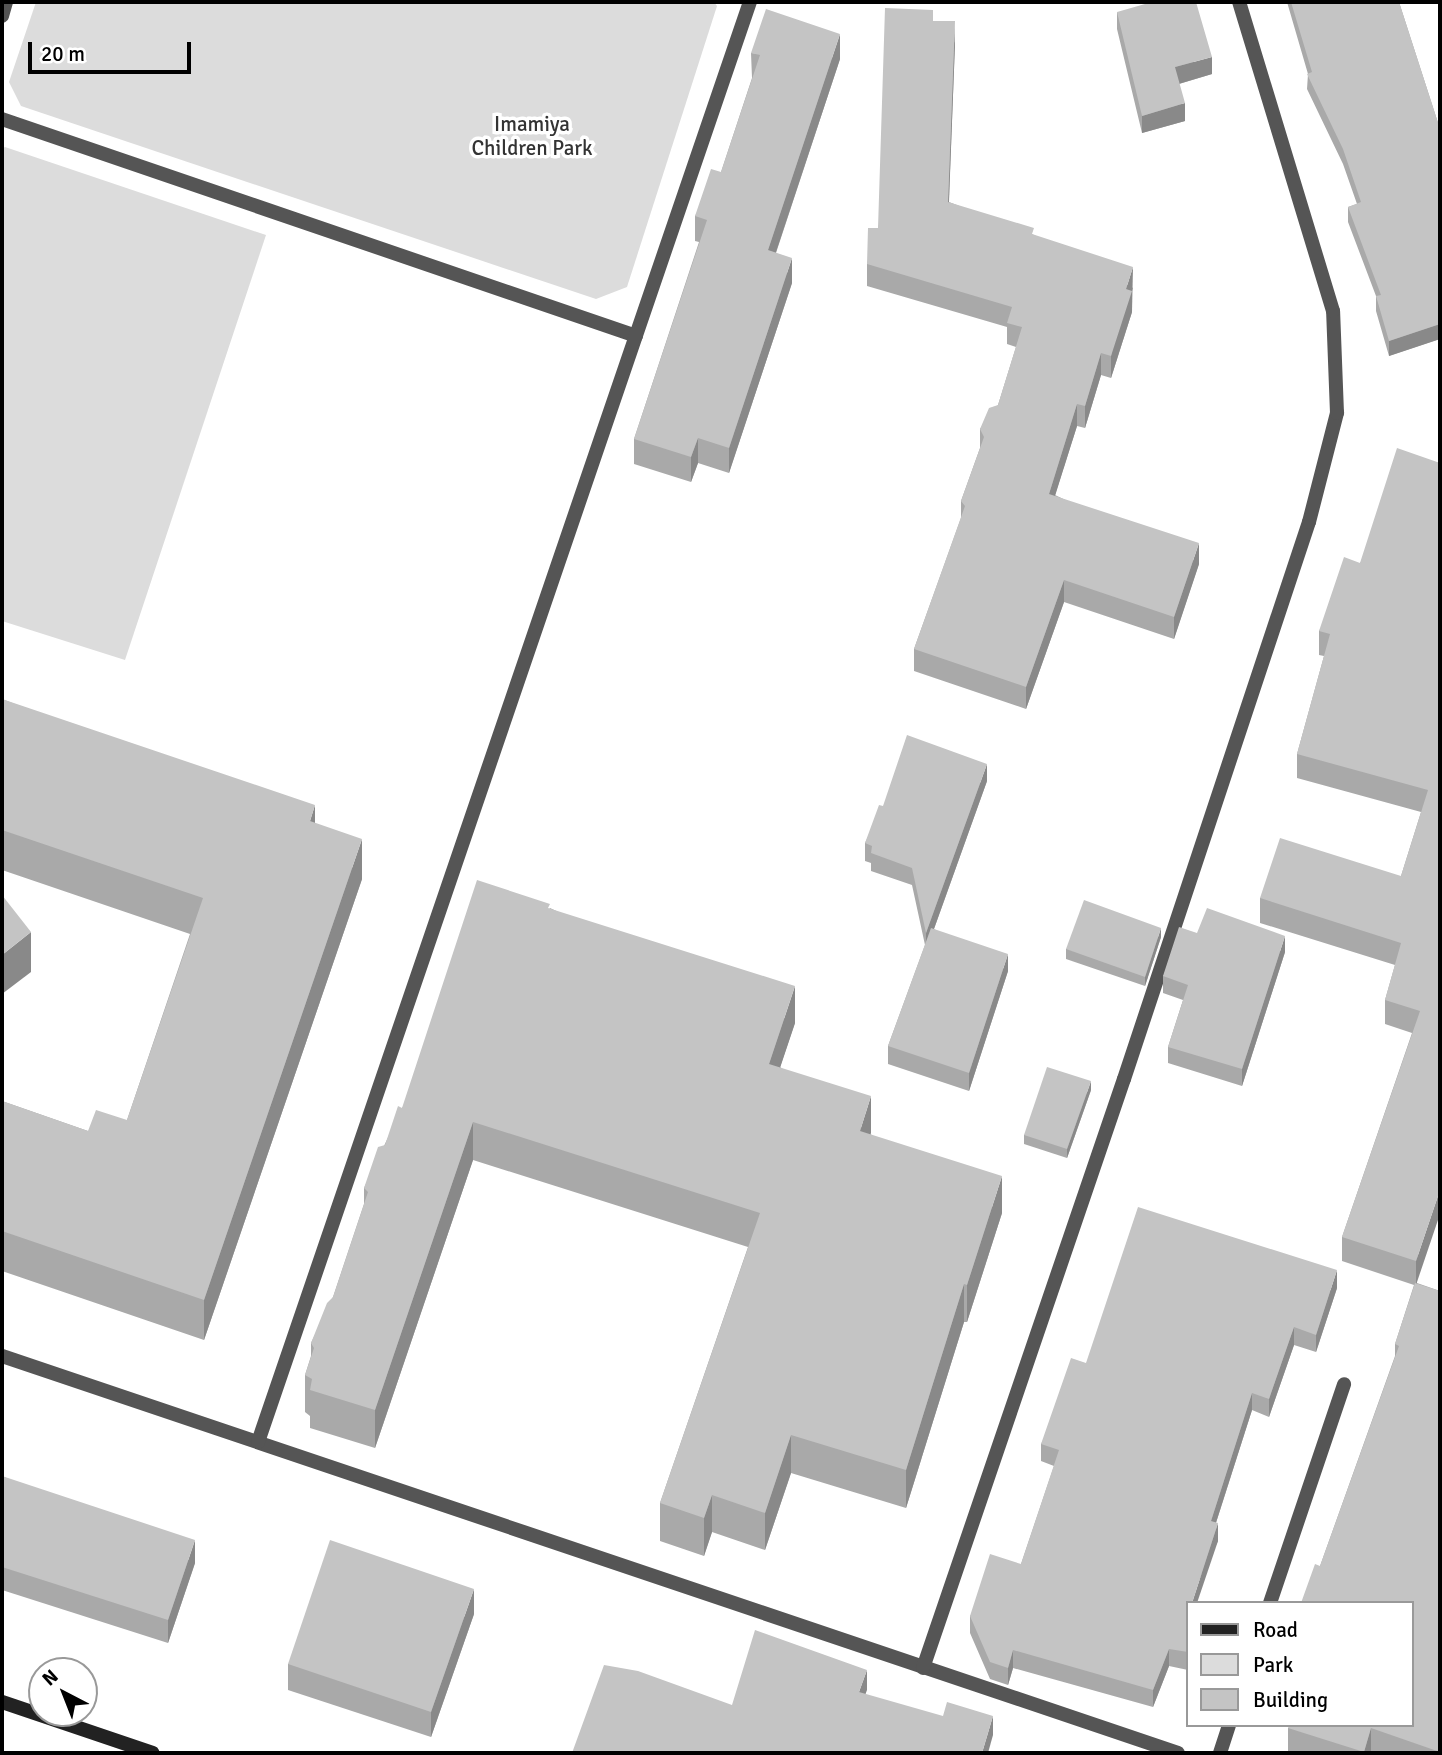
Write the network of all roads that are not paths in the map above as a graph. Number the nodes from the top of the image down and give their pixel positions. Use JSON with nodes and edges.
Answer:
{"nodes":[{"id":1,"x":6,"y":2,"type":"edge"},
{"id":2,"x":750,"y":2,"type":"edge"},
{"id":3,"x":1240,"y":2,"type":"edge"},
{"id":4,"x":2,"y":16,"type":"edge"},
{"id":5,"x":2,"y":119,"type":"edge"},
{"id":6,"x":636,"y":336,"type":"junction"},
{"id":7,"x":2,"y":1356,"type":"edge"},
{"id":8,"x":1344,"y":1384,"type":"dead end"},
{"id":9,"x":258,"y":1442,"type":"junction"},
{"id":10,"x":1271,"y":1601,"type":"edge"},
{"id":11,"x":923,"y":1668,"type":"junction"},
{"id":12,"x":2,"y":1702,"type":"edge"},
{"id":13,"x":1228,"y":1727,"type":"edge"},
{"id":14,"x":153,"y":1753,"type":"edge"},
{"id":15,"x":1178,"y":1753,"type":"edge"},
{"id":16,"x":1220,"y":1753,"type":"edge"}],
"edges":[{"from":1,"to":4,"type":"street"},
{"from":2,"to":6,"type":"street"},
{"from":3,"to":11,"type":"street"},
{"from":5,"to":6,"type":"street"},
{"from":6,"to":9,"type":"street"},
{"from":7,"to":9,"type":"street"},
{"from":8,"to":10,"type":"street"},
{"from":9,"to":11,"type":"street"},
{"from":11,"to":15,"type":"street"},
{"from":12,"to":14,"type":"main road"},
{"from":13,"to":16,"type":"street"}]}
